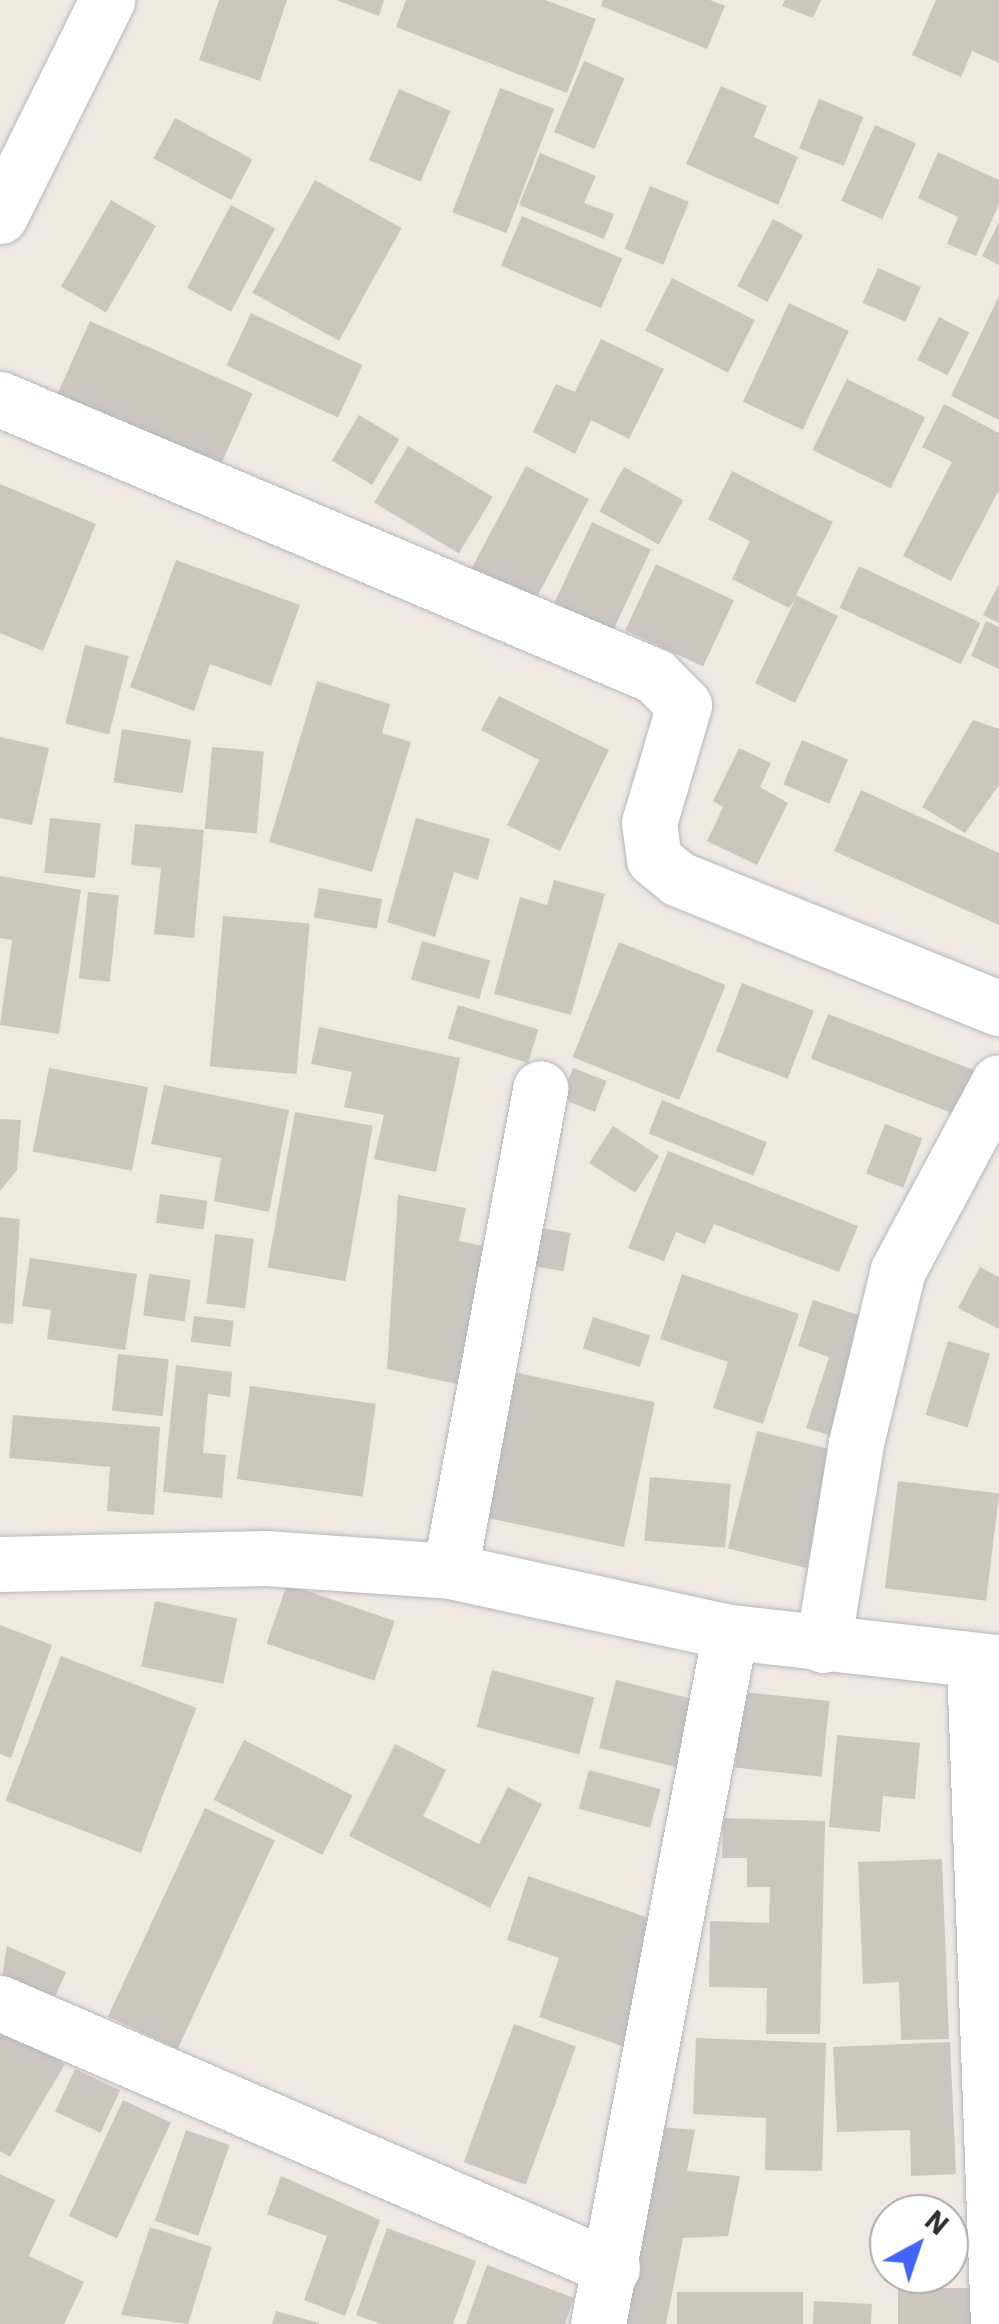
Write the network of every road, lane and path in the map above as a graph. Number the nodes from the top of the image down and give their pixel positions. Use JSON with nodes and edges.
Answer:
{"nodes":[{"id":1,"x":107,"y":0,"type":"edge"},
{"id":2,"x":0,"y":216,"type":"edge"},
{"id":3,"x":0,"y":400,"type":"edge"},
{"id":4,"x":999,"y":1008,"type":"edge"},
{"id":5,"x":999,"y":1082,"type":"edge"},
{"id":6,"x":540,"y":1088,"type":"dead end"},
{"id":7,"x":0,"y":1564,"type":"edge"},
{"id":8,"x":450,"y":1571,"type":"junction"},
{"id":9,"x":730,"y":1632,"type":"junction"},
{"id":10,"x":823,"y":1644,"type":"junction"},
{"id":11,"x":986,"y":1662,"type":"edge"},
{"id":12,"x":0,"y":2004,"type":"edge"},
{"id":13,"x":612,"y":2268,"type":"junction"},
{"id":14,"x":598,"y":2324,"type":"edge"},
{"id":15,"x":998,"y":2324,"type":"edge"}],
"edges":[{"from":1,"to":2,"type":"street"},
{"from":3,"to":4,"type":"street"},
{"from":5,"to":10,"type":"street"},
{"from":6,"to":8,"type":"street"},
{"from":7,"to":8,"type":"street"},
{"from":8,"to":9,"type":"street"},
{"from":9,"to":10,"type":"street"},
{"from":9,"to":13,"type":"street"},
{"from":10,"to":11,"type":"street"},
{"from":11,"to":15,"type":"street"},
{"from":12,"to":13,"type":"street"},
{"from":13,"to":14,"type":"street"}]}
